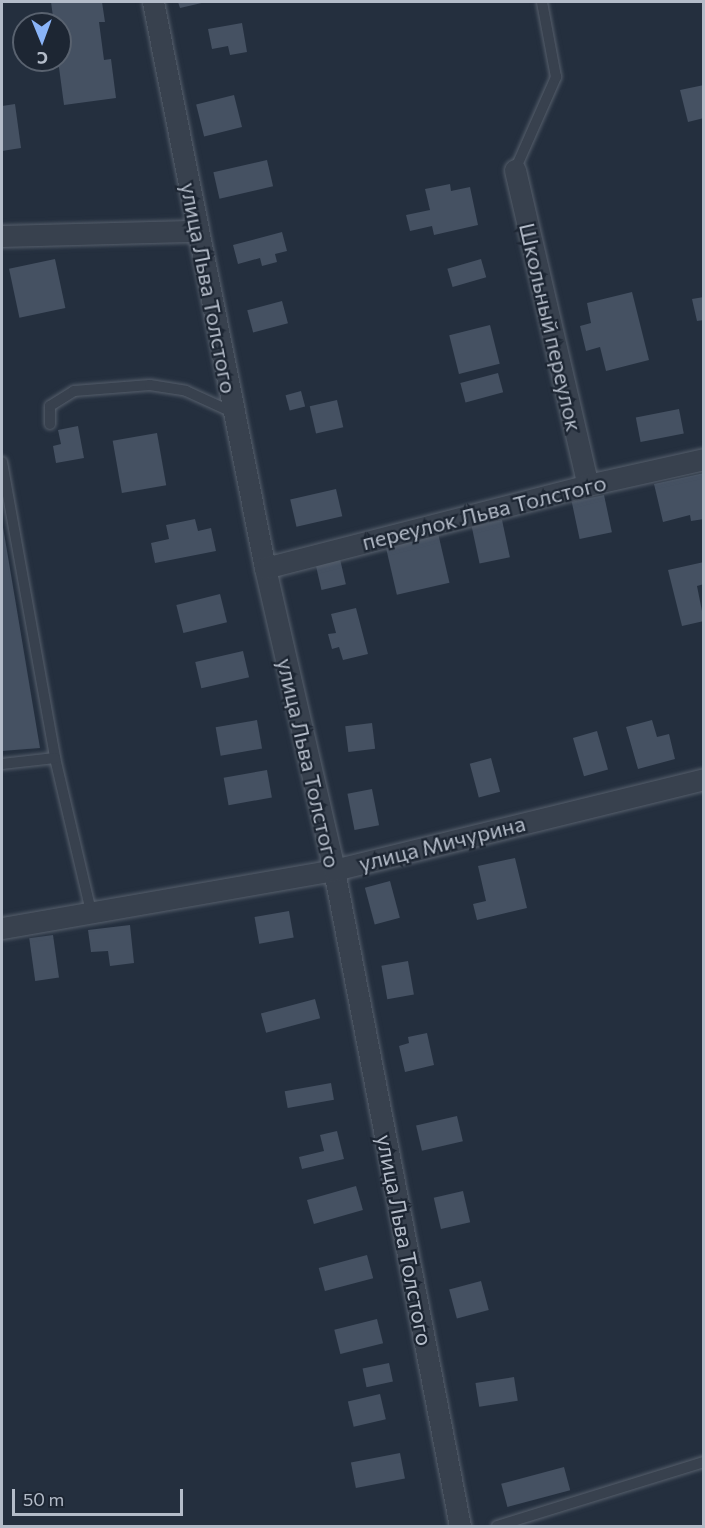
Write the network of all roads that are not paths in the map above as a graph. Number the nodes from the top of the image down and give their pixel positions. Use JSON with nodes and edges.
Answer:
{"nodes":[{"id":1,"x":153,"y":2,"type":"edge"},
{"id":2,"x":542,"y":2,"type":"edge"},
{"id":3,"x":515,"y":170,"type":"joint"},
{"id":4,"x":197,"y":231,"type":"junction"},
{"id":5,"x":2,"y":236,"type":"edge"},
{"id":6,"x":234,"y":414,"type":"junction"},
{"id":7,"x":50,"y":424,"type":"dead end"},
{"id":8,"x":704,"y":459,"type":"edge"},
{"id":9,"x":2,"y":462,"type":"edge"},
{"id":10,"x":588,"y":485,"type":"junction"},
{"id":11,"x":265,"y":568,"type":"junction"},
{"id":12,"x":55,"y":758,"type":"junction"},
{"id":13,"x":2,"y":764,"type":"edge"},
{"id":14,"x":704,"y":779,"type":"edge"},
{"id":15,"x":334,"y":870,"type":"junction"},
{"id":16,"x":91,"y":912,"type":"junction"},
{"id":17,"x":2,"y":928,"type":"edge"},
{"id":18,"x":704,"y":1462,"type":"edge"},
{"id":19,"x":460,"y":1527,"type":"edge"},
{"id":20,"x":497,"y":1527,"type":"edge"}],
"edges":[{"from":1,"to":4,"type":"street","name":"улица Льва Толстого"},
{"from":2,"to":3,"type":"lane"},
{"from":3,"to":10,"type":"street","name":"Школьный переулок"},
{"from":4,"to":5,"type":"street"},
{"from":4,"to":6,"type":"street","name":"улица Льва Толстого"},
{"from":6,"to":7,"type":"lane"},
{"from":6,"to":11,"type":"street","name":"улица Льва Толстого"},
{"from":8,"to":10,"type":"street","name":"переулок Льва Толстого"},
{"from":9,"to":12,"type":"lane"},
{"from":10,"to":11,"type":"street","name":"переулок Льва Толстого"},
{"from":11,"to":15,"type":"street","name":"улица Льва Толстого"},
{"from":12,"to":13,"type":"lane"},
{"from":12,"to":16,"type":"lane"},
{"from":14,"to":15,"type":"street","name":"улица Мичурина"},
{"from":15,"to":16,"type":"street","name":"улица Мичурина"},
{"from":15,"to":19,"type":"street","name":"улица Льва Толстого"},
{"from":16,"to":17,"type":"street","name":"улица Мичурина"},
{"from":18,"to":20,"type":"lane"}]}
